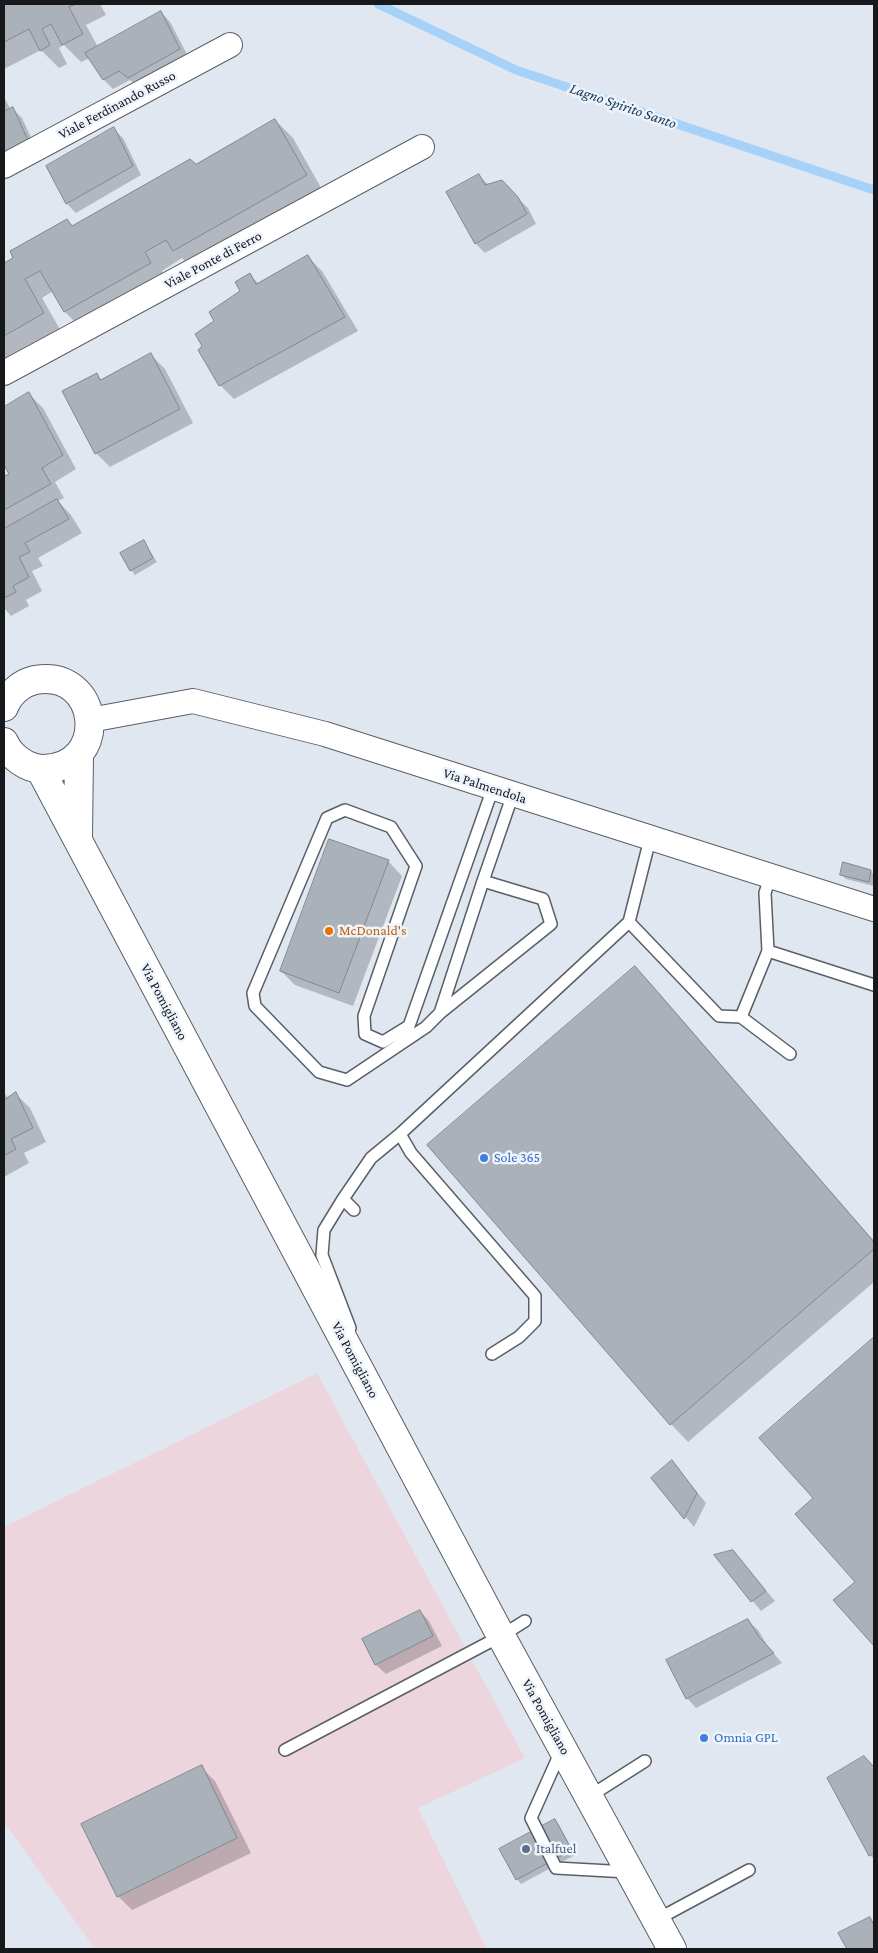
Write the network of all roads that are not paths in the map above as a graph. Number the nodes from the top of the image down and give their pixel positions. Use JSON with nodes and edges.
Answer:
{"nodes":[{"id":1,"x":230,"y":45,"type":"dead end"},
{"id":2,"x":422,"y":147,"type":"dead end"},
{"id":3,"x":4,"y":166,"type":"edge"},
{"id":4,"x":4,"y":373,"type":"edge"},
{"id":5,"x":8,"y":692,"type":"edge"},
{"id":6,"x":90,"y":720,"type":"junction"},
{"id":7,"x":4,"y":742,"type":"edge"},
{"id":8,"x":79,"y":754,"type":"junction"},
{"id":9,"x":40,"y":769,"type":"junction"},
{"id":10,"x":503,"y":791,"type":"junction"},
{"id":11,"x":650,"y":839,"type":"junction"},
{"id":12,"x":78,"y":840,"type":"junction"},
{"id":13,"x":770,"y":877,"type":"junction"},
{"id":14,"x":483,"y":881,"type":"junction"},
{"id":15,"x":874,"y":909,"type":"edge"},
{"id":16,"x":629,"y":922,"type":"junction"},
{"id":17,"x":768,"y":951,"type":"junction"},
{"id":18,"x":874,"y":985,"type":"edge"},
{"id":19,"x":440,"y":1013,"type":"junction"},
{"id":20,"x":741,"y":1017,"type":"junction"},
{"id":21,"x":790,"y":1054,"type":"dead end"},
{"id":22,"x":400,"y":1134,"type":"junction"},
{"id":23,"x":343,"y":1199,"type":"junction"},
{"id":24,"x":354,"y":1210,"type":"dead end"},
{"id":25,"x":346,"y":1344,"type":"junction"},
{"id":26,"x":492,"y":1354,"type":"dead end"},
{"id":27,"x":525,"y":1621,"type":"dead end"},
{"id":28,"x":501,"y":1636,"type":"junction"},
{"id":29,"x":563,"y":1747,"type":"junction"},
{"id":30,"x":285,"y":1750,"type":"dead end"},
{"id":31,"x":645,"y":1761,"type":"dead end"},
{"id":32,"x":590,"y":1796,"type":"junction"},
{"id":33,"x":749,"y":1870,"type":"dead end"},
{"id":34,"x":630,"y":1872,"type":"junction"},
{"id":35,"x":656,"y":1920,"type":"junction"},
{"id":36,"x":672,"y":1949,"type":"edge"}],
"edges":[{"from":1,"to":3,"type":"street","name":"Viale Ferdinando Russo"},
{"from":2,"to":4,"type":"street","name":"Viale Ponte di Ferro"},
{"from":5,"to":6,"type":"main road"},
{"from":6,"to":8,"type":"main road"},
{"from":6,"to":10,"type":"street","name":"Via Palmendola"},
{"from":7,"to":9,"type":"main road"},
{"from":8,"to":9,"type":"main road"},
{"from":8,"to":12,"type":"main road"},
{"from":9,"to":12,"type":"main road","name":"Via Pomigliano"},
{"from":10,"to":11,"type":"street","name":"Via Palmendola"},
{"from":10,"to":14,"type":"lane"},
{"from":10,"to":19,"type":"lane"},
{"from":11,"to":13,"type":"street","name":"Via Palmendola"},
{"from":11,"to":16,"type":"lane"},
{"from":12,"to":25,"type":"main road","name":"Via Pomigliano"},
{"from":13,"to":15,"type":"street","name":"Via Palmendola"},
{"from":13,"to":17,"type":"lane"},
{"from":14,"to":19,"type":"lane"},
{"from":14,"to":19,"type":"lane"},
{"from":16,"to":20,"type":"lane"},
{"from":16,"to":22,"type":"lane"},
{"from":17,"to":18,"type":"lane"},
{"from":17,"to":20,"type":"lane"},
{"from":20,"to":21,"type":"lane"},
{"from":22,"to":23,"type":"lane"},
{"from":22,"to":26,"type":"lane"},
{"from":23,"to":24,"type":"lane"},
{"from":23,"to":25,"type":"lane"},
{"from":25,"to":28,"type":"main road","name":"Via Pomigliano"},
{"from":27,"to":28,"type":"lane"},
{"from":28,"to":29,"type":"main road","name":"Via Pomigliano"},
{"from":28,"to":30,"type":"lane"},
{"from":29,"to":32,"type":"main road","name":"Via Pomigliano"},
{"from":29,"to":34,"type":"lane"},
{"from":31,"to":32,"type":"lane"},
{"from":32,"to":34,"type":"main road","name":"Via Pomigliano"},
{"from":33,"to":35,"type":"lane"},
{"from":34,"to":35,"type":"main road","name":"Via Pomigliano"},
{"from":35,"to":36,"type":"main road","name":"Via Pomigliano"}]}
